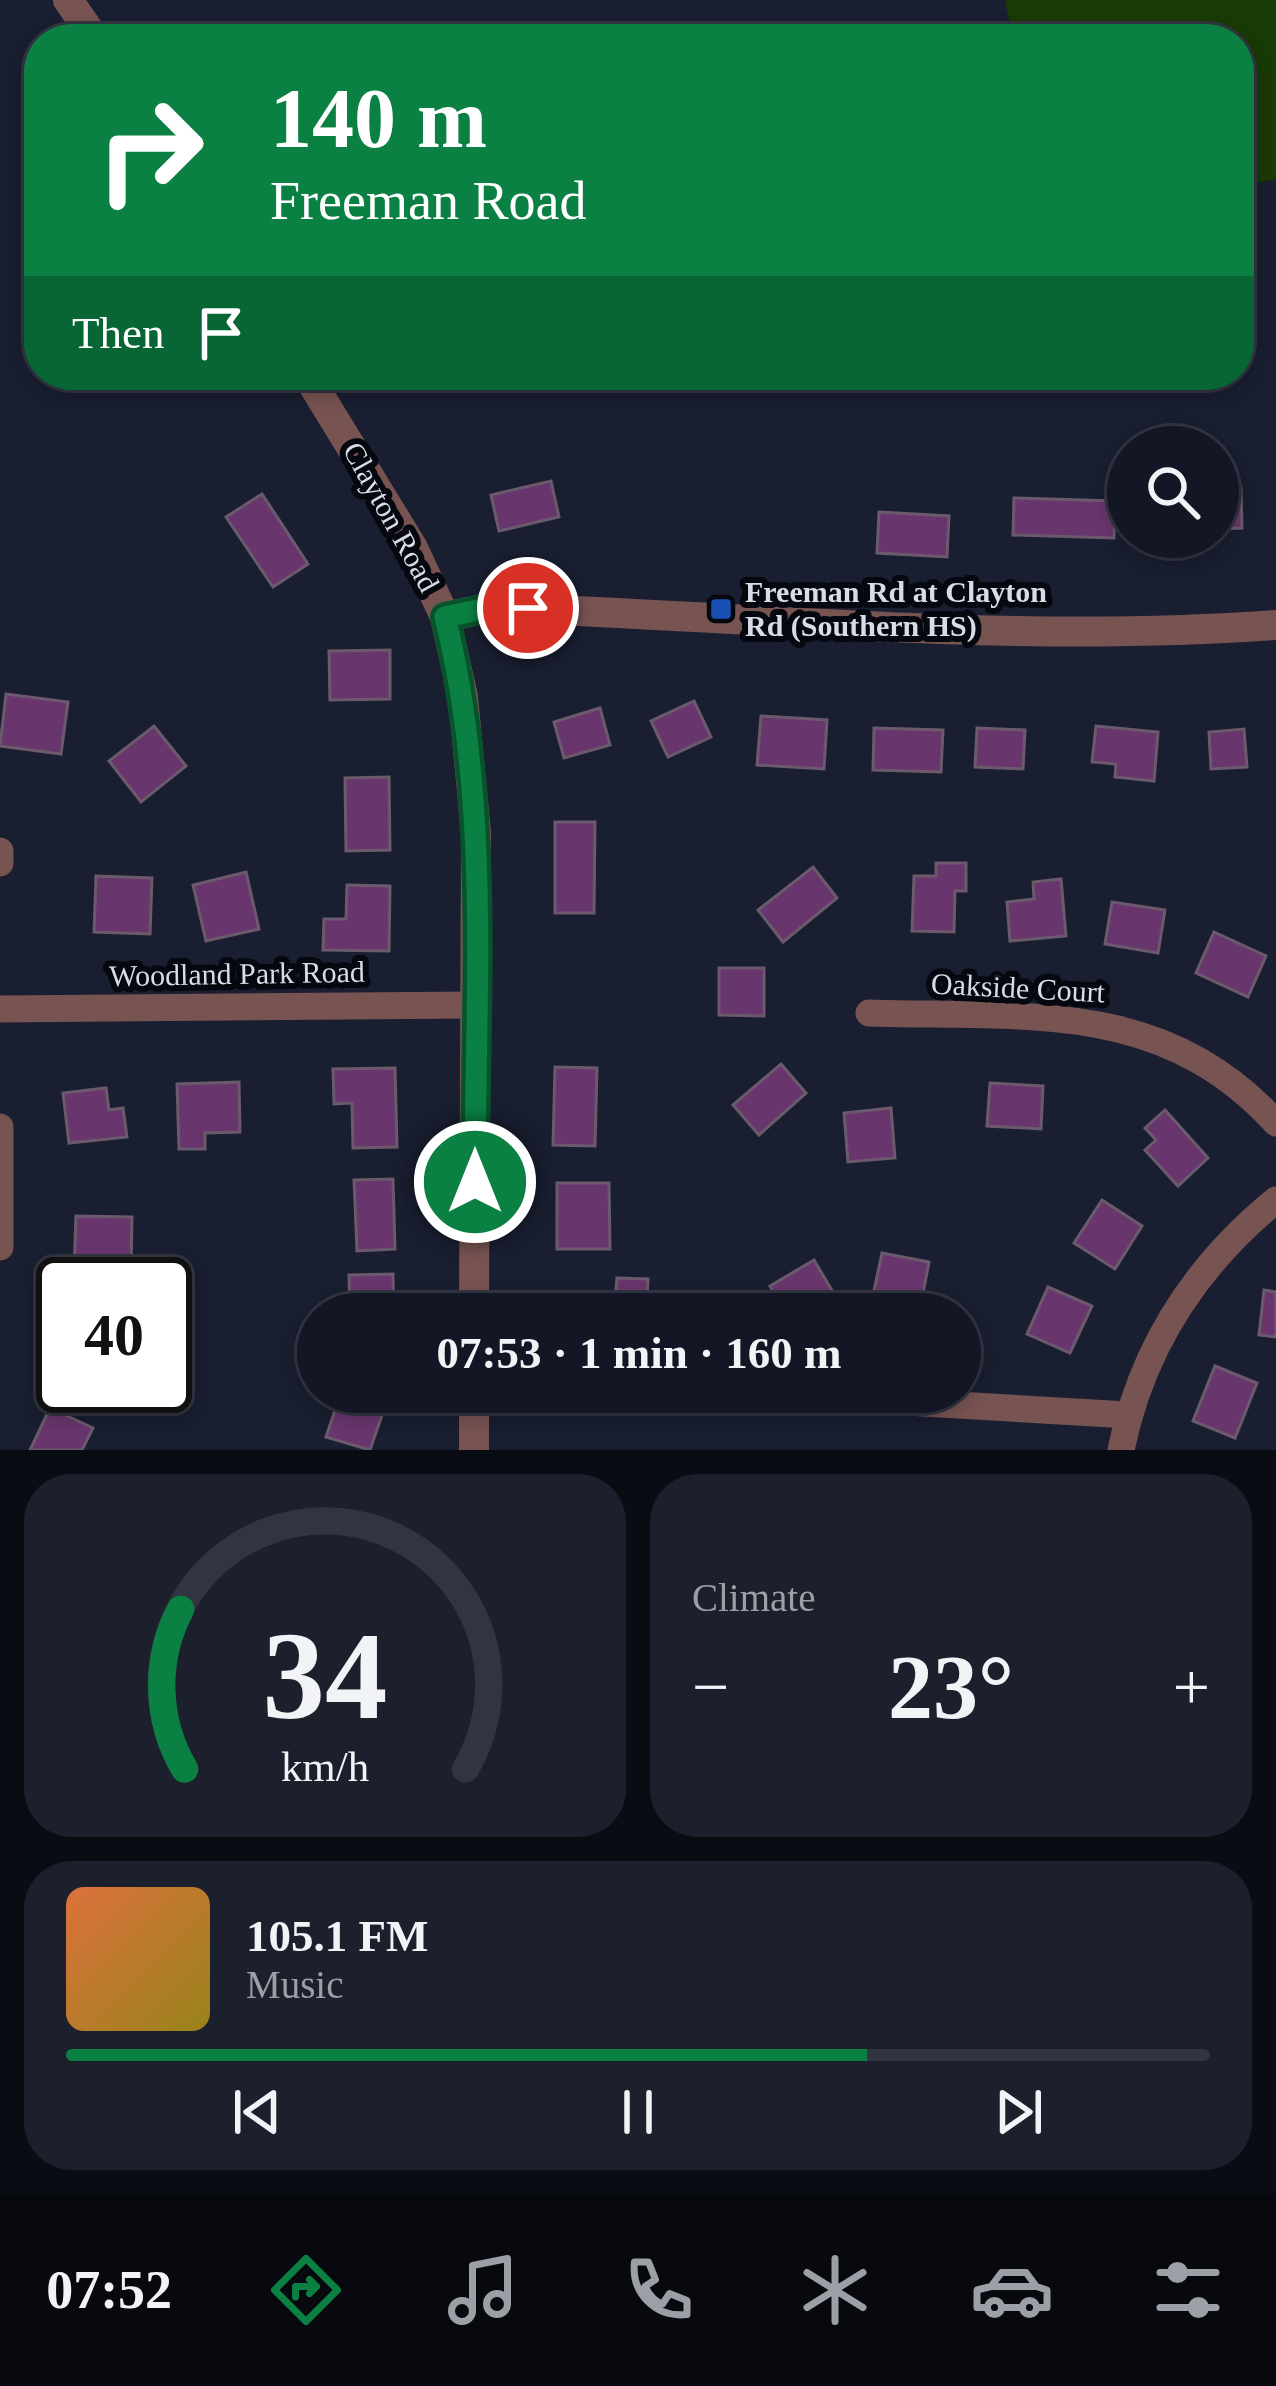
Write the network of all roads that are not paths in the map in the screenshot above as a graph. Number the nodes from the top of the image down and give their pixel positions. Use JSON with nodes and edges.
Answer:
{"nodes":[{"id":1,"x":317,"y":390,"type":"edge"},
{"id":2,"x":445,"y":617,"type":"junction"},
{"id":3,"x":1276,"y":625,"type":"edge"},
{"id":4,"x":0,"y":851,"type":"edge"},
{"id":5,"x":0,"y":863,"type":"edge"},
{"id":6,"x":476,"y":1005,"type":"junction"},
{"id":7,"x":0,"y":1010,"type":"edge"},
{"id":8,"x":869,"y":1013,"type":"dead end"},
{"id":9,"x":1276,"y":1123,"type":"edge"},
{"id":10,"x":0,"y":1127,"type":"edge"},
{"id":11,"x":1276,"y":1200,"type":"edge"},
{"id":12,"x":0,"y":1247,"type":"edge"},
{"id":13,"x":474,"y":1293,"type":"edge"},
{"id":14,"x":981,"y":1406,"type":"edge"},
{"id":15,"x":474,"y":1413,"type":"edge"},
{"id":16,"x":1128,"y":1415,"type":"junction"},
{"id":17,"x":474,"y":1450,"type":"edge"},
{"id":18,"x":1121,"y":1450,"type":"edge"}],
"edges":[{"from":1,"to":2,"type":"street","name":"Clayton Road"},
{"from":2,"to":3,"type":"street"},
{"from":2,"to":6,"type":"street","name":"Clayton Road"},
{"from":4,"to":5,"type":"street"},
{"from":6,"to":7,"type":"street","name":"Woodland Park Road"},
{"from":6,"to":13,"type":"street","name":"Clayton Road"},
{"from":8,"to":9,"type":"street","name":"Oakside Court"},
{"from":10,"to":12,"type":"street"},
{"from":11,"to":16,"type":"street"},
{"from":14,"to":16,"type":"street"},
{"from":15,"to":17,"type":"street"},
{"from":16,"to":18,"type":"street"}]}
